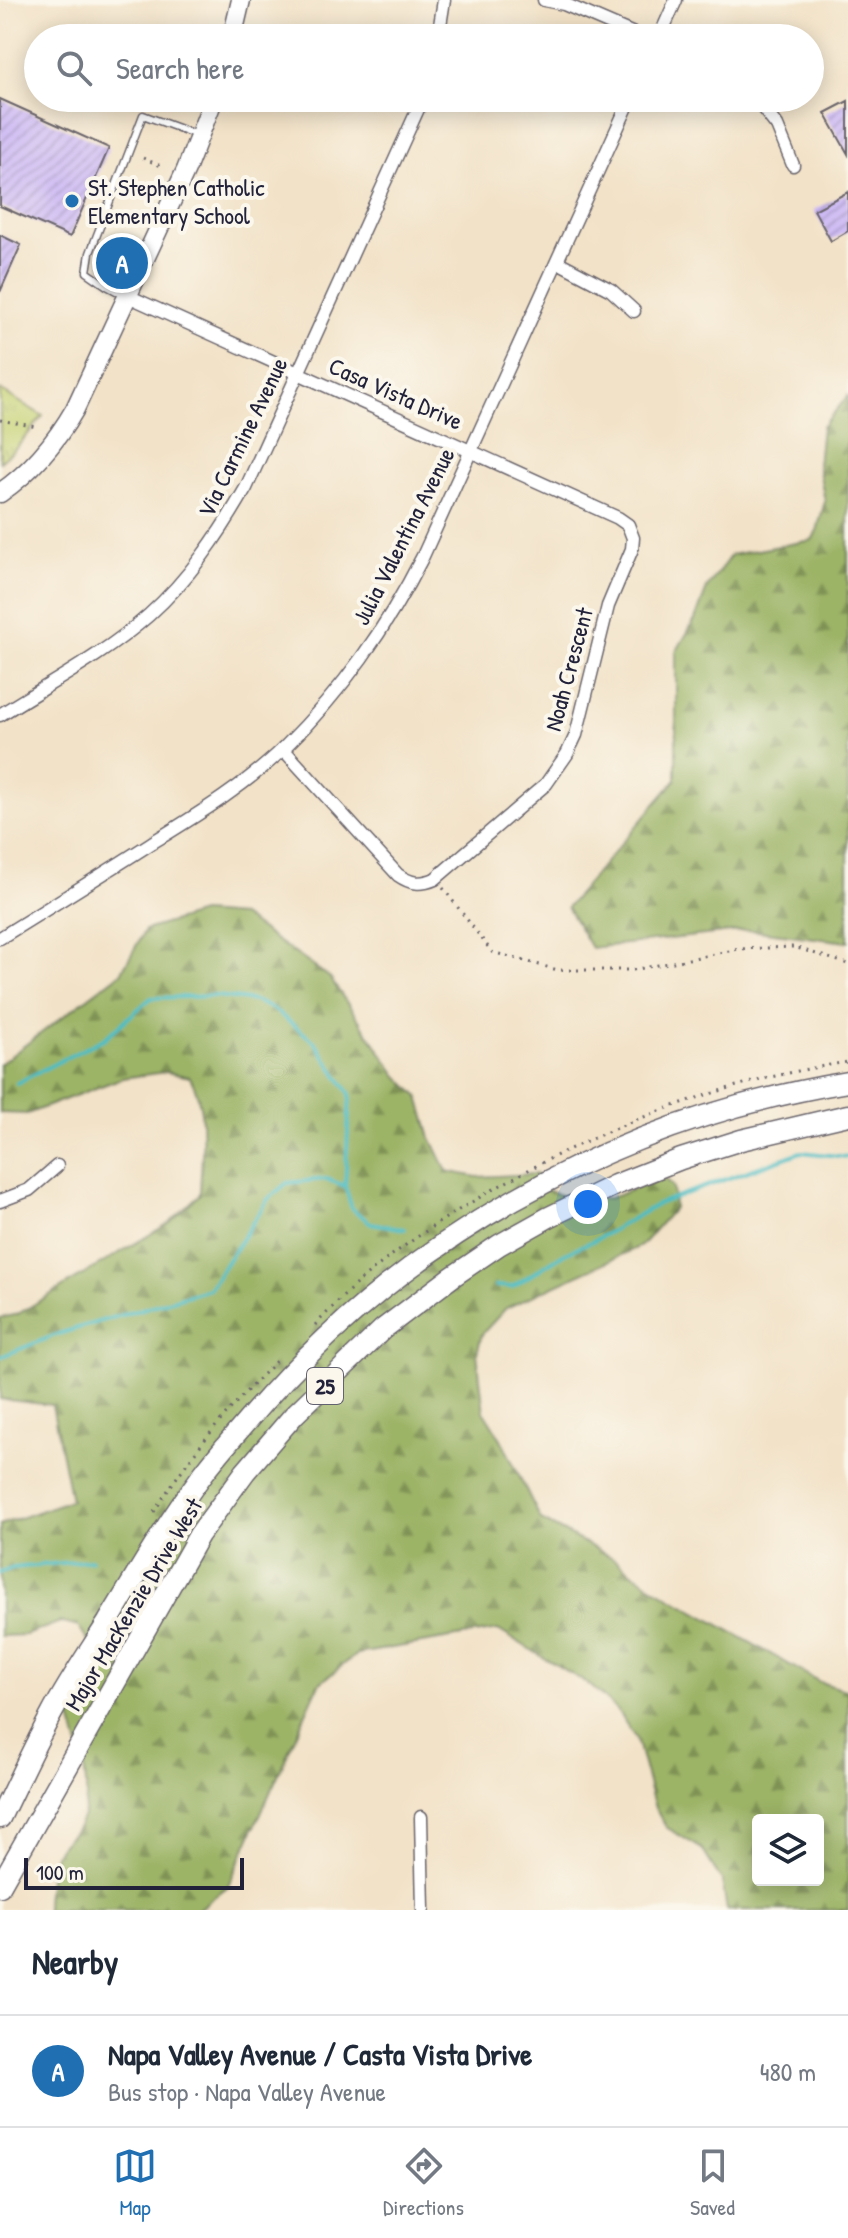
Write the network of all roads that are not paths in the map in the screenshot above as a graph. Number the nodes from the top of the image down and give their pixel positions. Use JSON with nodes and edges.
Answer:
{"nodes":[{"id":1,"x":241,"y":0,"type":"edge"},
{"id":2,"x":444,"y":0,"type":"edge"},
{"id":3,"x":544,"y":0,"type":"edge"},
{"id":4,"x":676,"y":0,"type":"edge"},
{"id":5,"x":235,"y":24,"type":"edge"},
{"id":6,"x":440,"y":24,"type":"edge"},
{"id":7,"x":611,"y":24,"type":"edge"},
{"id":8,"x":665,"y":24,"type":"edge"},
{"id":9,"x":208,"y":112,"type":"edge"},
{"id":10,"x":417,"y":112,"type":"edge"},
{"id":11,"x":625,"y":112,"type":"edge"},
{"id":12,"x":766,"y":112,"type":"edge"},
{"id":13,"x":199,"y":136,"type":"junction"},
{"id":14,"x":793,"y":165,"type":"dead end"},
{"id":15,"x":558,"y":262,"type":"junction"},
{"id":16,"x":128,"y":296,"type":"junction"},
{"id":17,"x":634,"y":311,"type":"dead end"},
{"id":18,"x":298,"y":373,"type":"junction"},
{"id":19,"x":471,"y":451,"type":"junction"},
{"id":20,"x":0,"y":493,"type":"edge"},
{"id":21,"x":0,"y":715,"type":"edge"},
{"id":22,"x":283,"y":749,"type":"junction"},
{"id":23,"x":0,"y":938,"type":"edge"},
{"id":24,"x":848,"y":1082,"type":"edge"},
{"id":25,"x":848,"y":1115,"type":"edge"},
{"id":26,"x":57,"y":1166,"type":"dead end"},
{"id":27,"x":0,"y":1201,"type":"edge"},
{"id":28,"x":421,"y":1817,"type":"dead end"},
{"id":29,"x":0,"y":1818,"type":"edge"},
{"id":30,"x":0,"y":1886,"type":"edge"},
{"id":31,"x":423,"y":1910,"type":"edge"}],
"edges":[{"from":1,"to":5,"type":"street"},
{"from":2,"to":6,"type":"street"},
{"from":3,"to":7,"type":"street"},
{"from":4,"to":8,"type":"street"},
{"from":9,"to":13,"type":"street"},
{"from":10,"to":18,"type":"street","name":"Via Carmine Avenue"},
{"from":11,"to":15,"type":"street","name":"Julia Valentina Avenue"},
{"from":12,"to":14,"type":"street"},
{"from":13,"to":16,"type":"street"},
{"from":13,"to":16,"type":"lane"},
{"from":15,"to":17,"type":"street"},
{"from":15,"to":19,"type":"street","name":"Julia Valentina Avenue"},
{"from":16,"to":18,"type":"street","name":"Casa Vista Drive"},
{"from":16,"to":20,"type":"street"},
{"from":18,"to":19,"type":"street","name":"Casa Vista Drive"},
{"from":18,"to":21,"type":"street","name":"Via Carmine Avenue"},
{"from":19,"to":22,"type":"street","name":"Julia Valentina Avenue"},
{"from":19,"to":22,"type":"street","name":"Noah Crescent"},
{"from":22,"to":23,"type":"street","name":"Julia Valentina Avenue"},
{"from":24,"to":29,"type":"main road","name":"Major MacKenzie Drive West","number":"25"},
{"from":25,"to":30,"type":"main road","name":"Major MacKenzie Drive West","number":"25"},
{"from":26,"to":27,"type":"street"},
{"from":28,"to":31,"type":"street"}]}
